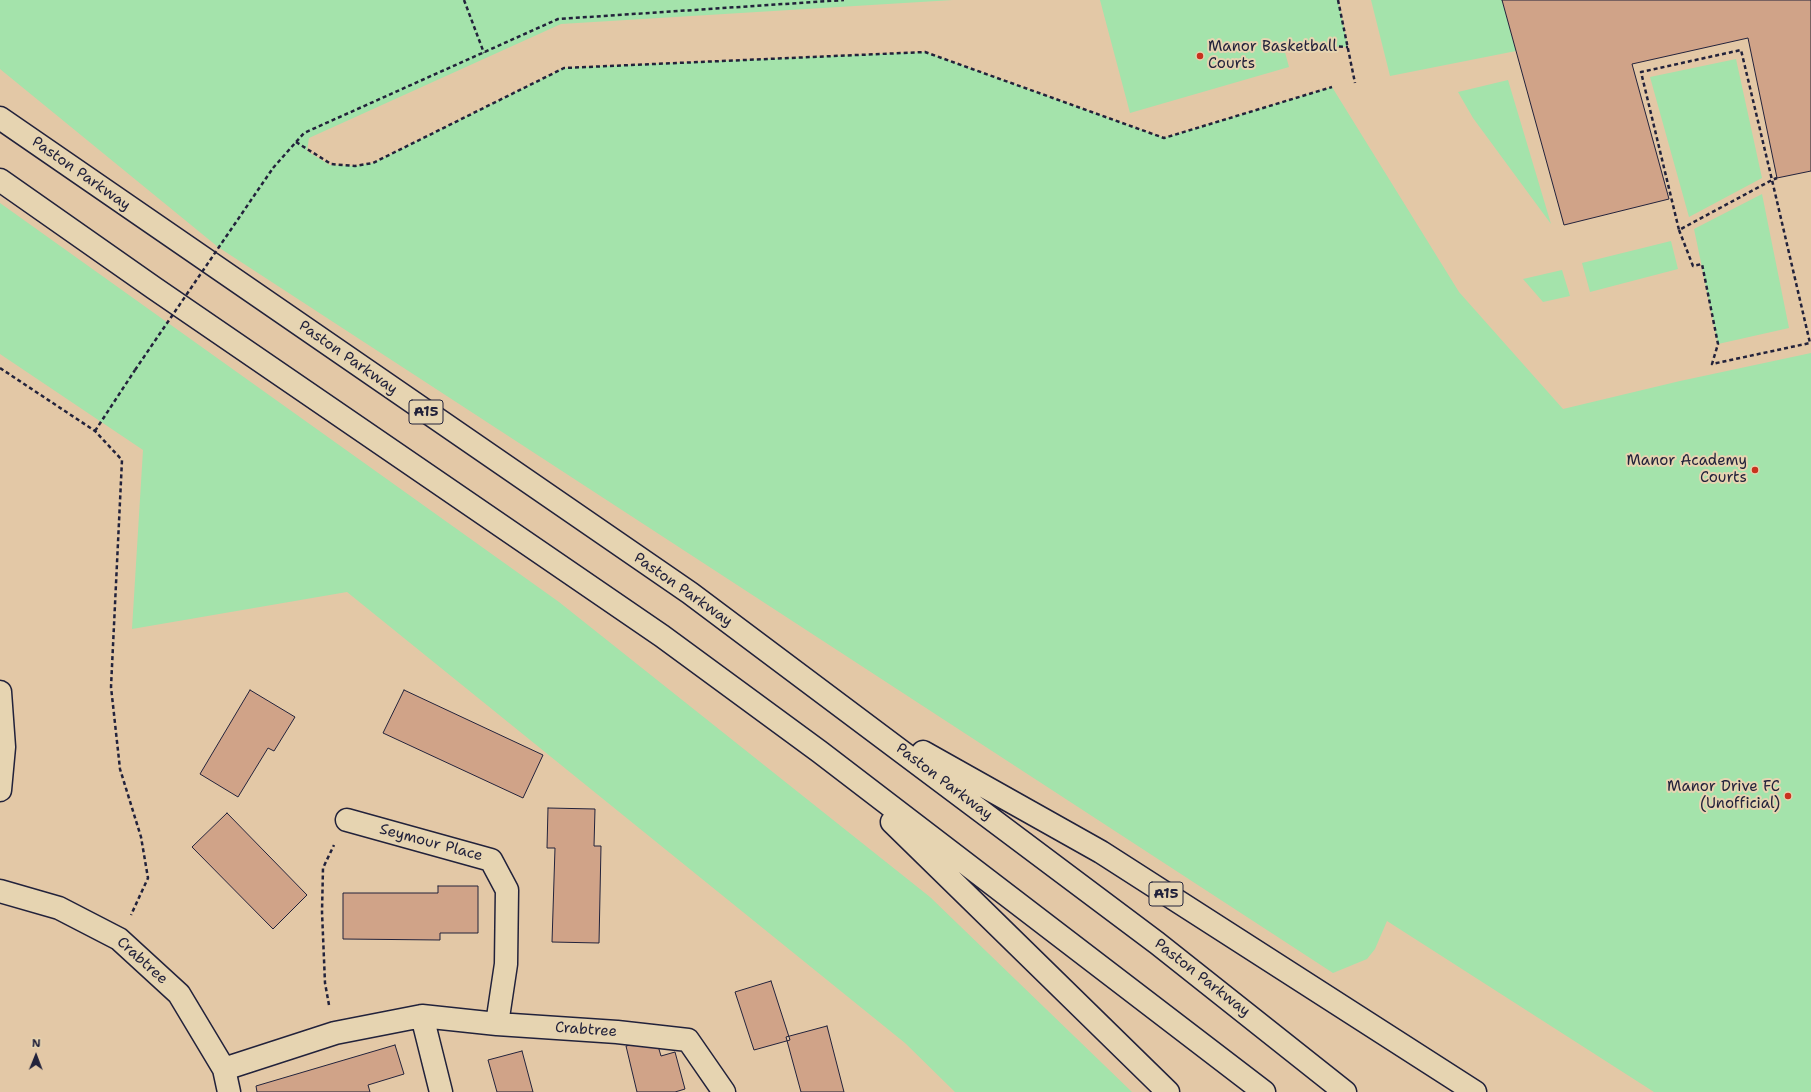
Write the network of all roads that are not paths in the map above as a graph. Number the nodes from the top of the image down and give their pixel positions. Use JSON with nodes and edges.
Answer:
{"nodes":[{"id":1,"x":0,"y":118,"type":"edge"},
{"id":2,"x":0,"y":180,"type":"edge"},
{"id":3,"x":0,"y":692,"type":"edge"},
{"id":4,"x":849,"y":710,"type":"junction"},
{"id":5,"x":820,"y":752,"type":"junction"},
{"id":6,"x":0,"y":790,"type":"edge"},
{"id":7,"x":347,"y":820,"type":"road end"},
{"id":8,"x":0,"y":890,"type":"edge"},
{"id":9,"x":422,"y":1016,"type":"junction"},
{"id":10,"x":497,"y":1024,"type":"junction"},
{"id":11,"x":224,"y":1069,"type":"junction"},
{"id":12,"x":229,"y":1092,"type":"edge"},
{"id":13,"x":441,"y":1092,"type":"edge"},
{"id":14,"x":724,"y":1092,"type":"edge"},
{"id":15,"x":1168,"y":1092,"type":"edge"},
{"id":16,"x":1264,"y":1092,"type":"edge"},
{"id":17,"x":1345,"y":1092,"type":"edge"},
{"id":18,"x":1475,"y":1092,"type":"edge"}],
"edges":[{"from":1,"to":4,"type":"main road","name":"Paston Parkway","number":"A15"},
{"from":2,"to":5,"type":"main road"},
{"from":3,"to":6,"type":"main road"},
{"from":4,"to":17,"type":"main road","name":"Paston Parkway","number":"A15"},
{"from":4,"to":18,"type":"main road","number":"A15"},
{"from":5,"to":15,"type":"main road"},
{"from":5,"to":16,"type":"main road"},
{"from":7,"to":10,"type":"main road","name":"Seymour Place"},
{"from":8,"to":11,"type":"main road","name":"Crabtree"},
{"from":9,"to":10,"type":"main road","name":"Crabtree"},
{"from":9,"to":11,"type":"main road","name":"Crabtree"},
{"from":9,"to":13,"type":"main road"},
{"from":10,"to":14,"type":"main road","name":"Crabtree"},
{"from":11,"to":12,"type":"main road","name":"Crabtree"}]}
